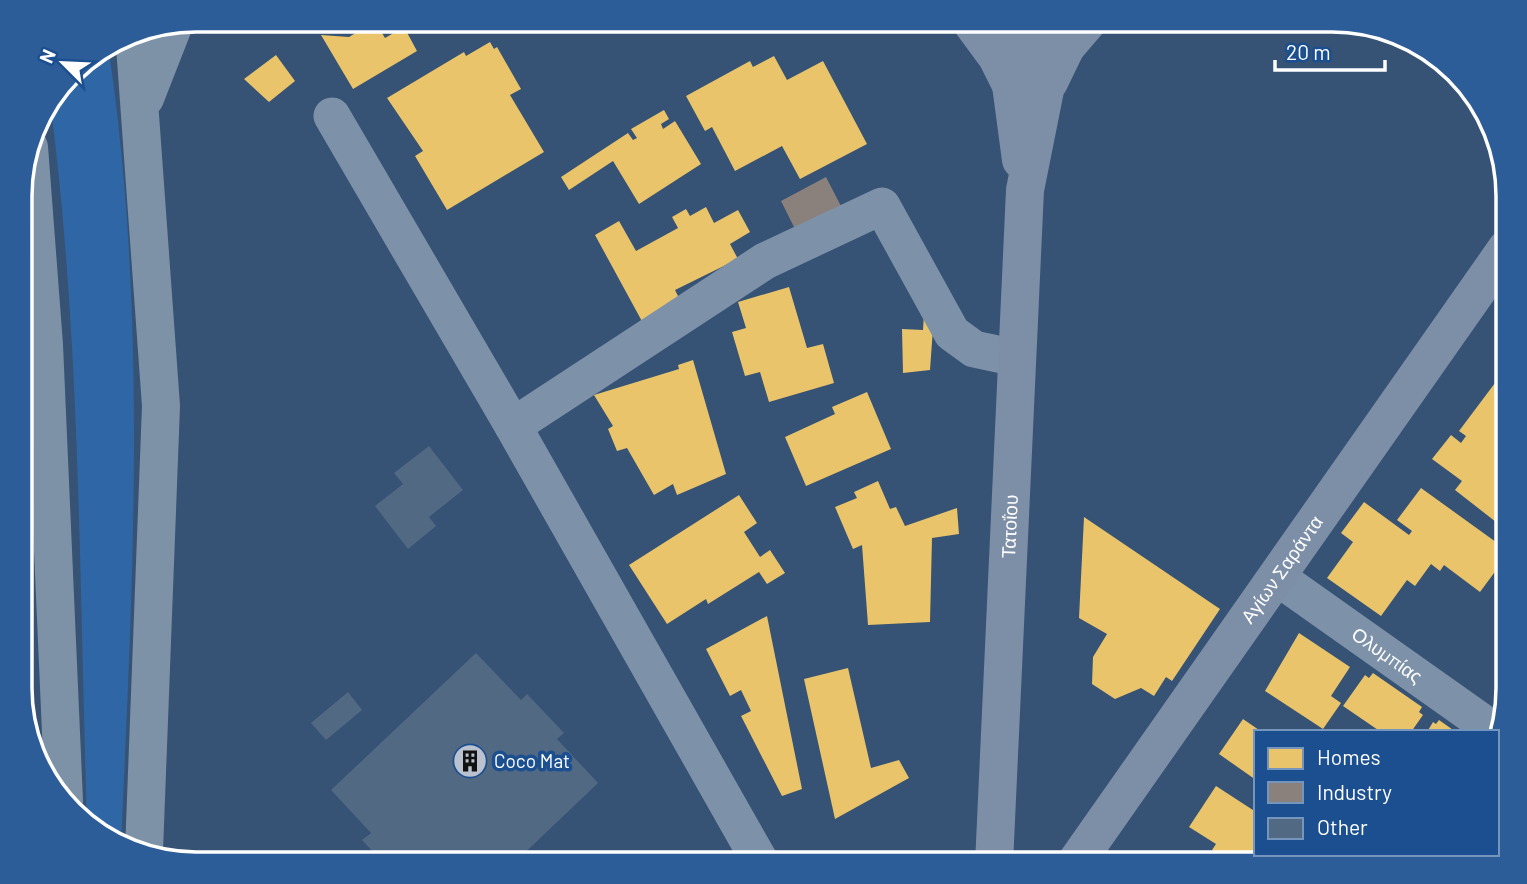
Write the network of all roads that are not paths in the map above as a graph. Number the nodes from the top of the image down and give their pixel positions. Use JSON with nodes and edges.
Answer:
{"nodes":[{"id":1,"x":979,"y":32,"type":"edge"},
{"id":2,"x":1014,"y":32,"type":"edge"},
{"id":3,"x":1045,"y":32,"type":"edge"},
{"id":4,"x":1079,"y":32,"type":"edge"},
{"id":5,"x":170,"y":34,"type":"edge"},
{"id":6,"x":135,"y":43,"type":"edge"},
{"id":7,"x":1028,"y":88,"type":"junction"},
{"id":8,"x":140,"y":110,"type":"junction"},
{"id":9,"x":332,"y":116,"type":"dead end"},
{"id":10,"x":32,"y":190,"type":"edge"},
{"id":11,"x":1495,"y":279,"type":"edge"},
{"id":12,"x":1016,"y":358,"type":"junction"},
{"id":13,"x":513,"y":426,"type":"junction"},
{"id":14,"x":1277,"y":577,"type":"junction"},
{"id":15,"x":1491,"y":728,"type":"edge"},
{"id":16,"x":63,"y":786,"type":"edge"},
{"id":17,"x":144,"y":844,"type":"edge"},
{"id":18,"x":755,"y":852,"type":"edge"},
{"id":19,"x":995,"y":852,"type":"edge"},
{"id":20,"x":1083,"y":852,"type":"edge"}],
"edges":[{"from":1,"to":7,"type":"main road"},
{"from":2,"to":7,"type":"main road","name":"Τατοΐου"},
{"from":3,"to":7,"type":"main road","name":"Τατοΐου"},
{"from":4,"to":7,"type":"main road"},
{"from":5,"to":8,"type":"highway"},
{"from":6,"to":8,"type":"highway"},
{"from":7,"to":12,"type":"main road","name":"Τατοΐου"},
{"from":8,"to":17,"type":"highway"},
{"from":9,"to":13,"type":"street"},
{"from":10,"to":16,"type":"highway"},
{"from":11,"to":14,"type":"main road","name":"Αγίων Σαράντα"},
{"from":12,"to":13,"type":"street"},
{"from":12,"to":19,"type":"main road","name":"Τατοΐου"},
{"from":13,"to":18,"type":"street"},
{"from":14,"to":15,"type":"street","name":"Ολυμπίας"},
{"from":14,"to":20,"type":"main road","name":"Αγίων Σαράντα"}]}
